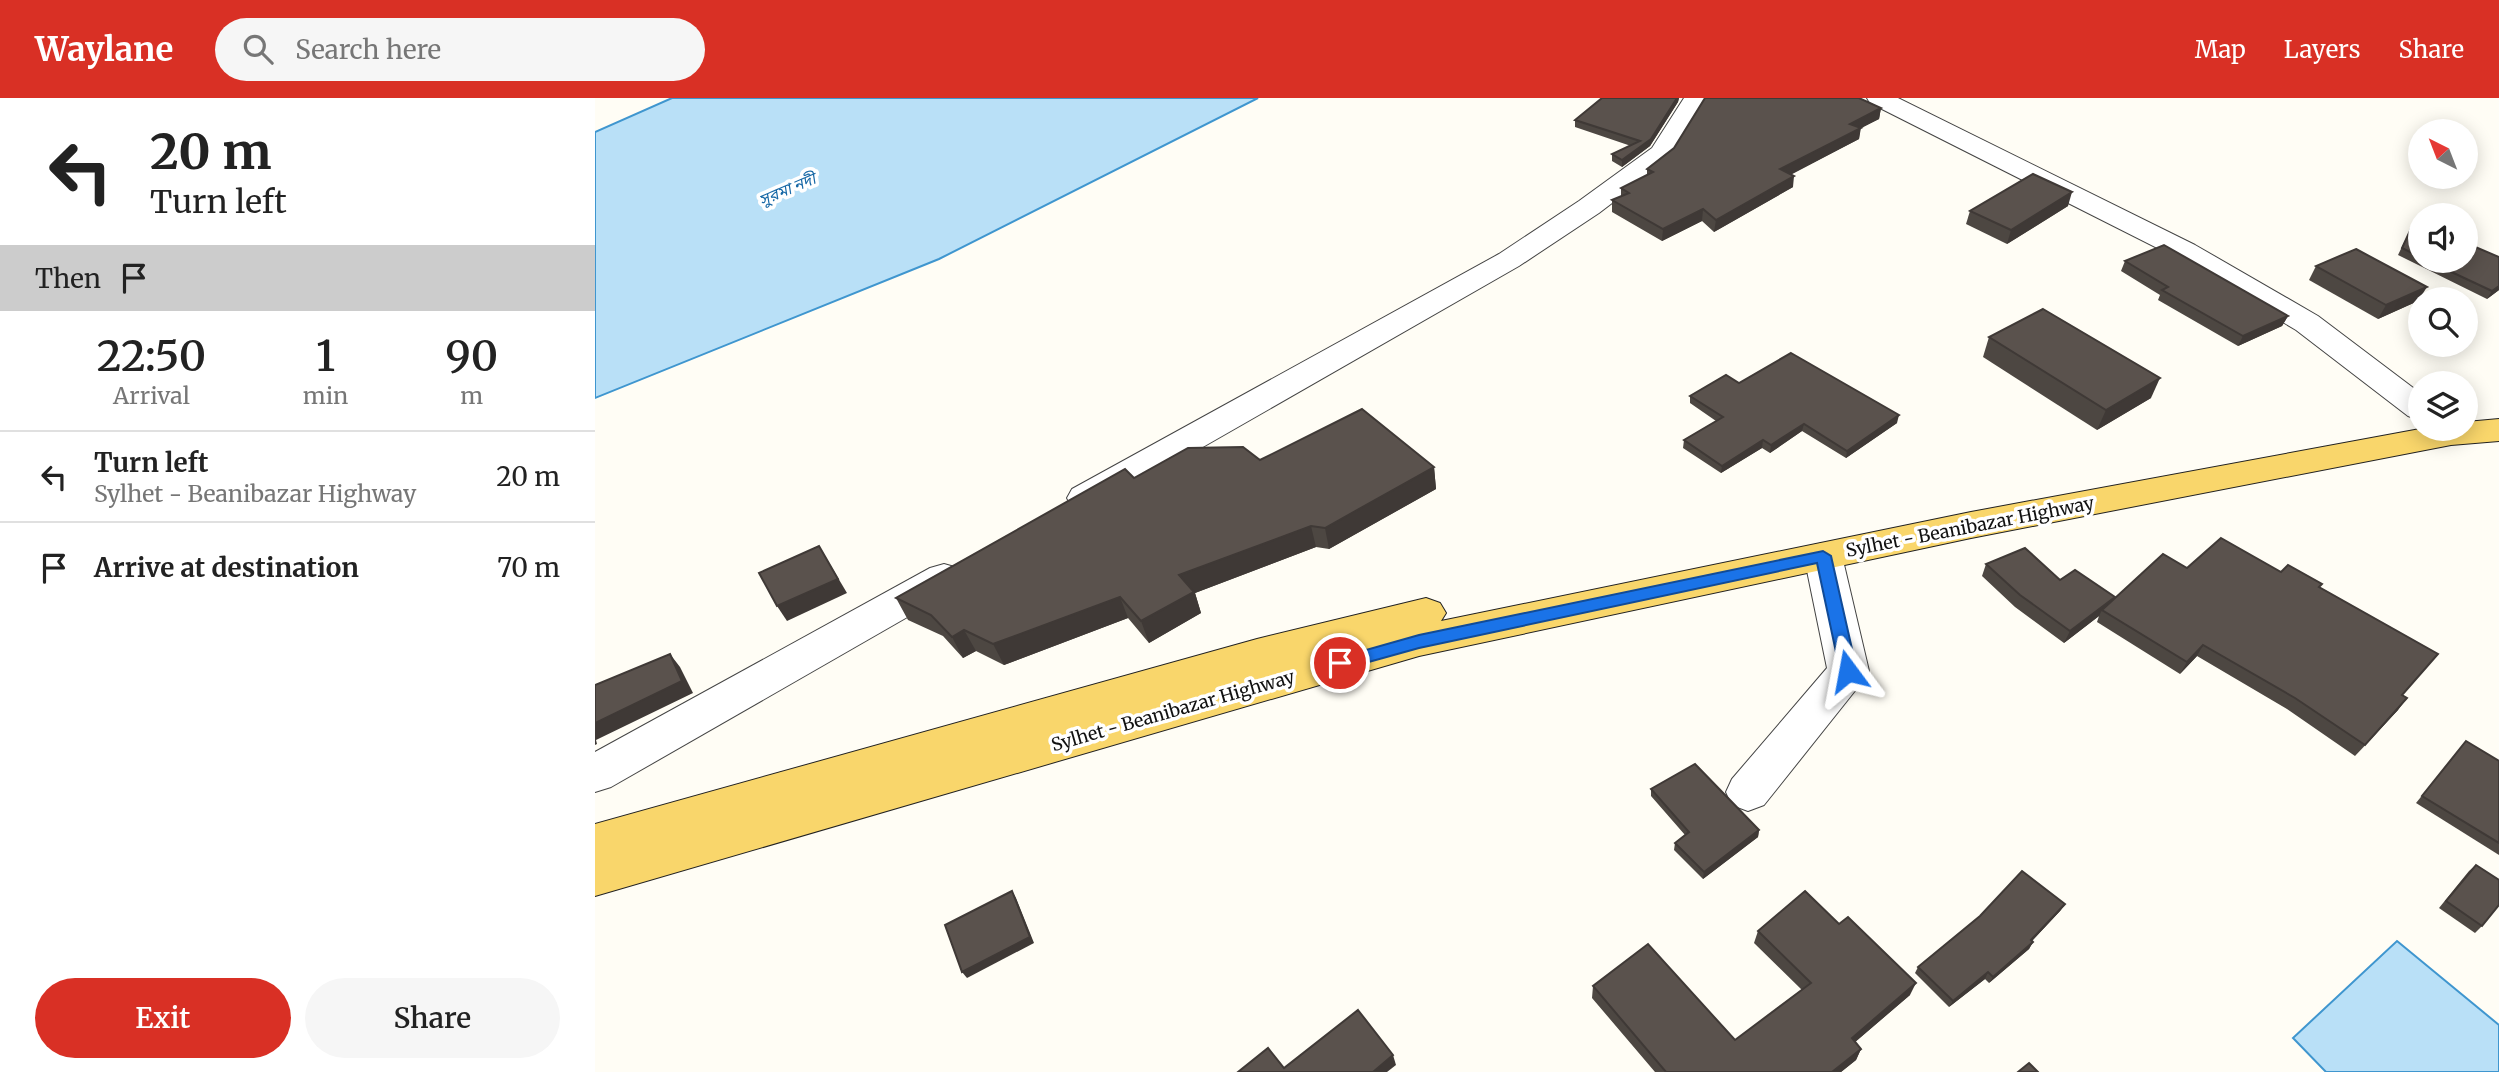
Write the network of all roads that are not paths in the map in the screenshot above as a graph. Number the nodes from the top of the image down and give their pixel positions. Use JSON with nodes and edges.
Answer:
{"nodes":[{"id":1,"x":1696,"y":98,"type":"edge"},
{"id":2,"x":1879,"y":98,"type":"edge"},
{"id":3,"x":2408,"y":400,"type":"edge"},
{"id":4,"x":2499,"y":410,"type":"edge"},
{"id":5,"x":2478,"y":412,"type":"edge"},
{"id":6,"x":2408,"y":420,"type":"edge"},
{"id":7,"x":2499,"y":430,"type":"edge"},
{"id":8,"x":1058,"y":513,"type":"edge"},
{"id":9,"x":1823,"y":556,"type":"junction"},
{"id":10,"x":973,"y":561,"type":"edge"},
{"id":11,"x":595,"y":774,"type":"edge"},
{"id":12,"x":1748,"y":792,"type":"dead end"},
{"id":13,"x":595,"y":844,"type":"edge"},
{"id":14,"x":595,"y":875,"type":"edge"}],
"edges":[{"from":1,"to":8,"type":"street"},
{"from":2,"to":3,"type":"street"},
{"from":4,"to":5,"type":"main road"},
{"from":6,"to":13,"type":"main road","name":"Sylhet - Beanibazar Highway"},
{"from":7,"to":9,"type":"main road","name":"Sylhet - Beanibazar Highway"},
{"from":9,"to":12,"type":"street"},
{"from":9,"to":14,"type":"main road","name":"Sylhet - Beanibazar Highway"},
{"from":10,"to":11,"type":"street"}]}
